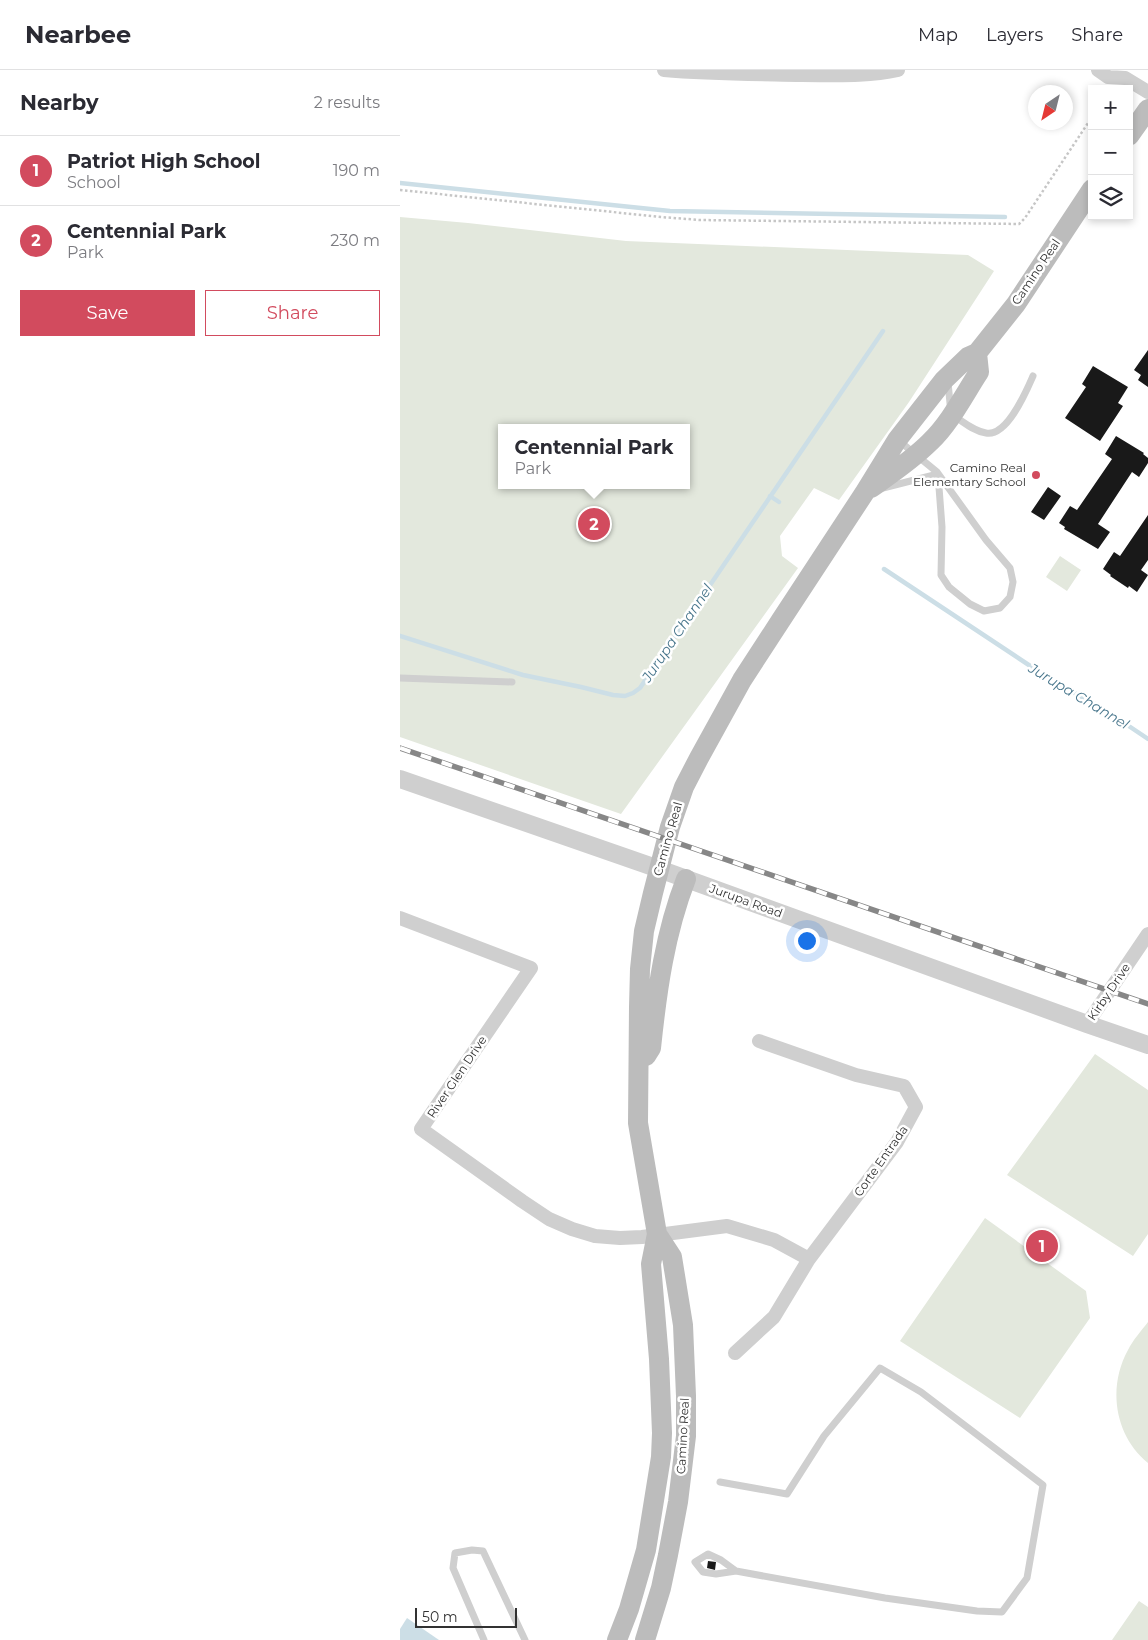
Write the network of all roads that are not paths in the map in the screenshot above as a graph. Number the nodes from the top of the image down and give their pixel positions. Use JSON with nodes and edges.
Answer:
{"nodes":[{"id":1,"x":664,"y":70,"type":"edge"},
{"id":2,"x":898,"y":70,"type":"edge"},
{"id":3,"x":1098,"y":70,"type":"edge"},
{"id":4,"x":1123,"y":74,"type":"edge"},
{"id":5,"x":1148,"y":92,"type":"edge"},
{"id":6,"x":1148,"y":109,"type":"edge"},
{"id":7,"x":1133,"y":130,"type":"edge"},
{"id":8,"x":1088,"y":195,"type":"edge"},
{"id":9,"x":977,"y":353,"type":"junction"},
{"id":10,"x":947,"y":376,"type":"junction"},
{"id":11,"x":1033,"y":376,"type":"dead end"},
{"id":12,"x":951,"y":414,"type":"junction"},
{"id":13,"x":898,"y":440,"type":"junction"},
{"id":14,"x":916,"y":455,"type":"junction"},
{"id":15,"x":938,"y":474,"type":"junction"},
{"id":16,"x":865,"y":492,"type":"junction"},
{"id":17,"x":400,"y":678,"type":"edge"},
{"id":18,"x":512,"y":682,"type":"dead end"},
{"id":19,"x":400,"y":779,"type":"edge"},
{"id":20,"x":659,"y":869,"type":"junction"},
{"id":21,"x":686,"y":879,"type":"junction"},
{"id":22,"x":400,"y":918,"type":"edge"},
{"id":23,"x":1148,"y":934,"type":"edge"},
{"id":24,"x":1087,"y":1024,"type":"junction"},
{"id":25,"x":759,"y":1041,"type":"dead end"},
{"id":26,"x":1148,"y":1045,"type":"edge"},
{"id":27,"x":638,"y":1074,"type":"junction"},
{"id":28,"x":657,"y":1234,"type":"junction"},
{"id":29,"x":809,"y":1259,"type":"junction"},
{"id":30,"x":736,"y":1353,"type":"dead end"},
{"id":31,"x":720,"y":1482,"type":"dead end"},
{"id":32,"x":736,"y":1572,"type":"junction"},
{"id":33,"x":621,"y":1636,"type":"edge"},
{"id":34,"x":484,"y":1640,"type":"edge"},
{"id":35,"x":525,"y":1640,"type":"edge"},
{"id":36,"x":645,"y":1640,"type":"edge"}],
"edges":[{"from":1,"to":2,"type":"street"},
{"from":3,"to":4,"type":"street"},
{"from":4,"to":5,"type":"street"},
{"from":6,"to":7,"type":"main road"},
{"from":8,"to":9,"type":"main road","name":"Camino Real"},
{"from":9,"to":10,"type":"main road","name":"Camino Real"},
{"from":9,"to":12,"type":"main road","name":"Camino Real"},
{"from":10,"to":12,"type":"lane"},
{"from":10,"to":13,"type":"main road","name":"Camino Real"},
{"from":11,"to":12,"type":"lane"},
{"from":12,"to":14,"type":"main road","name":"Camino Real"},
{"from":13,"to":14,"type":"lane"},
{"from":13,"to":16,"type":"main road","name":"Camino Real"},
{"from":14,"to":15,"type":"lane"},
{"from":14,"to":16,"type":"main road","name":"Camino Real"},
{"from":15,"to":15,"type":"lane"},
{"from":15,"to":16,"type":"lane"},
{"from":16,"to":20,"type":"main road","name":"Camino Real"},
{"from":17,"to":18,"type":"lane"},
{"from":19,"to":20,"type":"street","name":"Jurupa Road"},
{"from":20,"to":21,"type":"street","name":"Jurupa Road"},
{"from":20,"to":27,"type":"main road","name":"Camino Real"},
{"from":21,"to":24,"type":"street","name":"Jurupa Road"},
{"from":21,"to":27,"type":"main road"},
{"from":22,"to":28,"type":"street","name":"River Glen Drive"},
{"from":23,"to":24,"type":"street","name":"Kirby Drive"},
{"from":24,"to":26,"type":"street","name":"Jurupa Road"},
{"from":25,"to":29,"type":"street","name":"Corte Entrada"},
{"from":27,"to":28,"type":"main road","name":"Camino Real"},
{"from":28,"to":29,"type":"street"},
{"from":28,"to":33,"type":"main road","name":"Camino Real"},
{"from":28,"to":36,"type":"main road","name":"Camino Real"},
{"from":29,"to":30,"type":"street","name":"Corte Entrada"},
{"from":31,"to":32,"type":"lane"},
{"from":32,"to":32,"type":"lane"},
{"from":34,"to":35,"type":"lane"}]}
